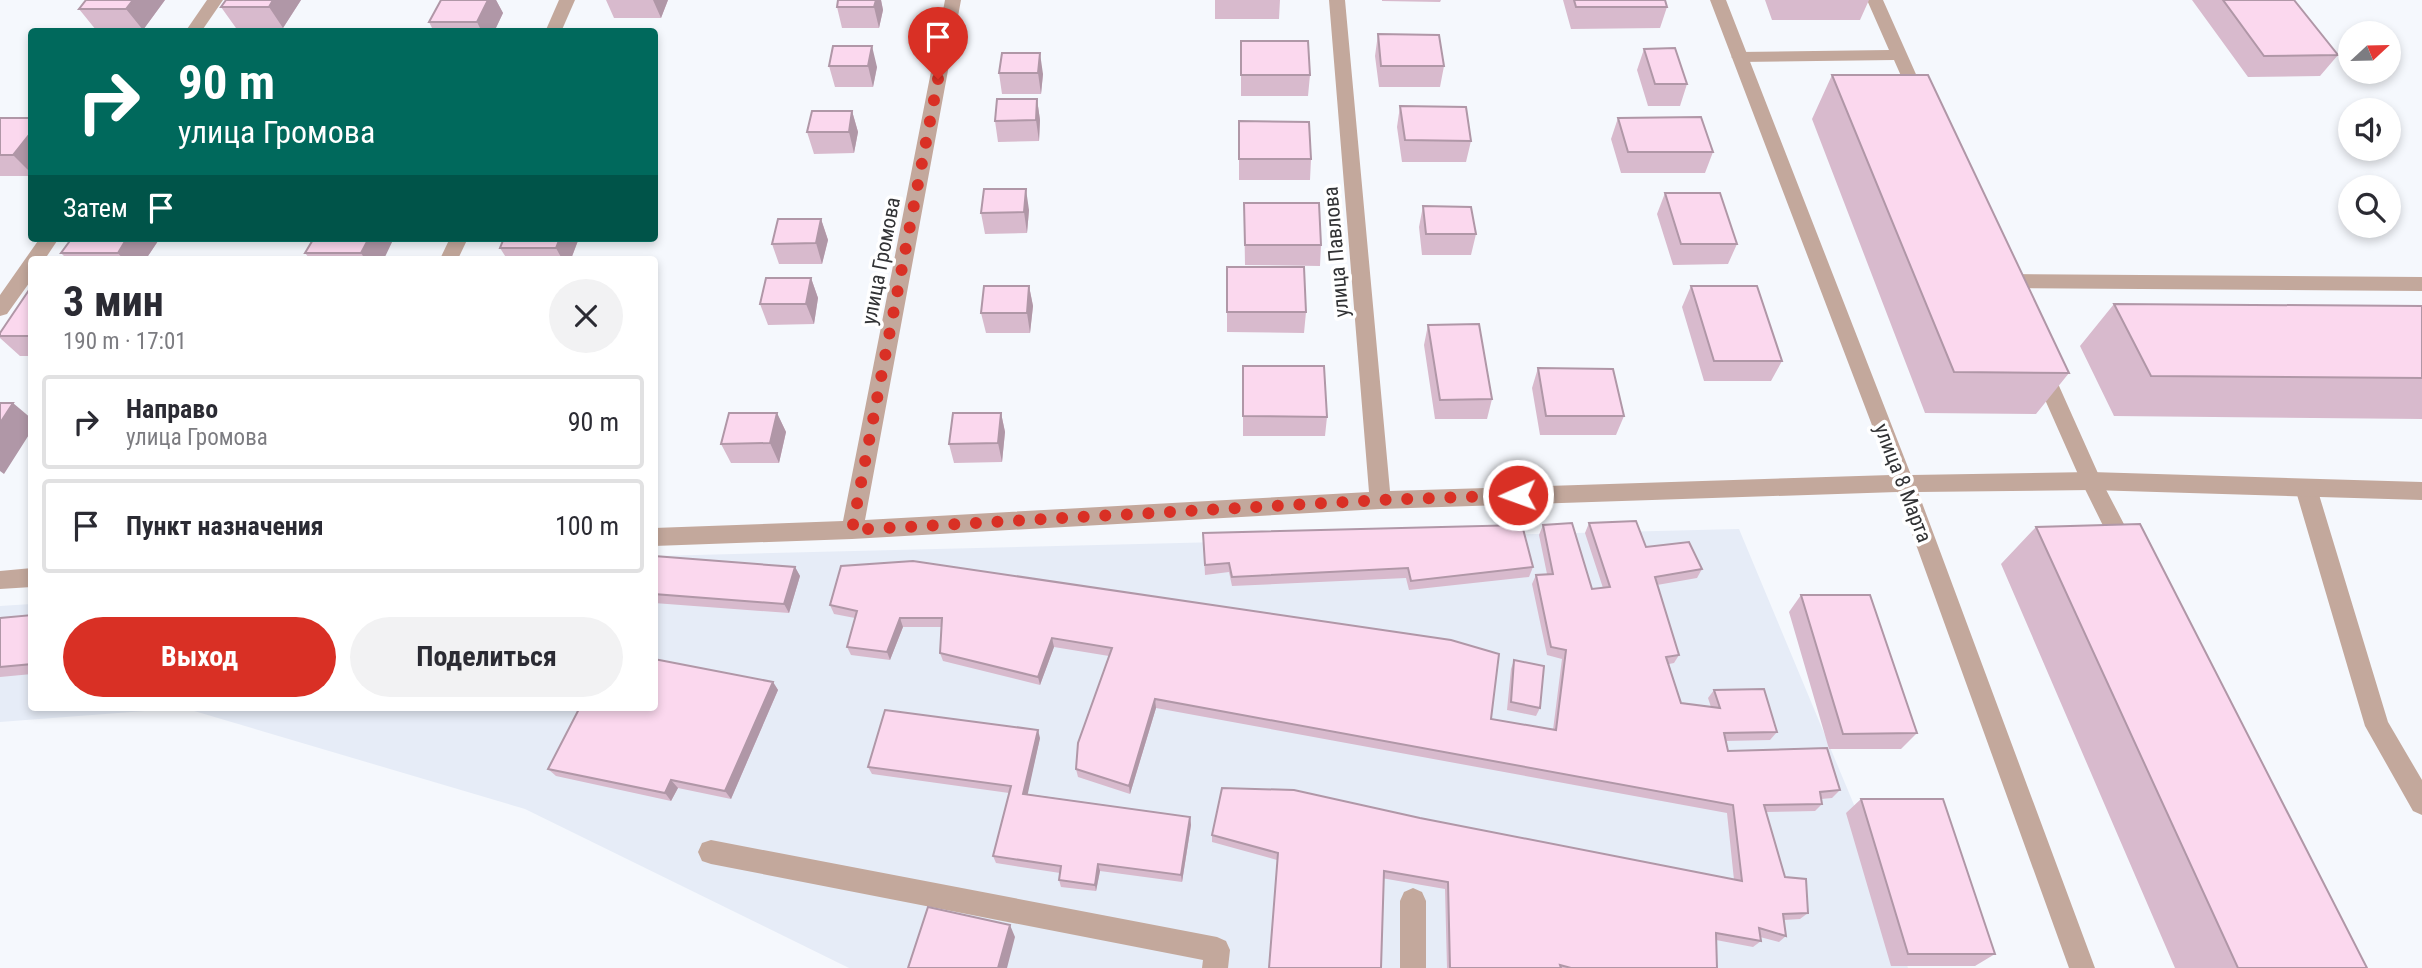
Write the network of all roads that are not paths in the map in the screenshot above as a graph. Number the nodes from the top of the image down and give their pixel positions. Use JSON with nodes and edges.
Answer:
{"nodes":[{"id":1,"x":215,"y":0,"type":"edge"},
{"id":2,"x":567,"y":0,"type":"edge"},
{"id":3,"x":953,"y":0,"type":"edge"},
{"id":4,"x":1337,"y":0,"type":"edge"},
{"id":5,"x":1718,"y":0,"type":"edge"},
{"id":6,"x":1875,"y":0,"type":"edge"},
{"id":7,"x":196,"y":28,"type":"edge"},
{"id":8,"x":555,"y":28,"type":"edge"},
{"id":9,"x":1899,"y":55,"type":"junction"},
{"id":10,"x":1739,"y":57,"type":"junction"},
{"id":11,"x":1928,"y":118,"type":"edge"},
{"id":12,"x":28,"y":270,"type":"edge"},
{"id":13,"x":2422,"y":284,"type":"edge"},
{"id":14,"x":2014,"y":306,"type":"edge"},
{"id":15,"x":0,"y":309,"type":"edge"},
{"id":16,"x":2036,"y":355,"type":"edge"},
{"id":17,"x":2091,"y":481,"type":"junction"},
{"id":18,"x":1904,"y":483,"type":"junction"},
{"id":19,"x":2306,"y":488,"type":"junction"},
{"id":20,"x":2422,"y":491,"type":"edge"},
{"id":21,"x":1380,"y":500,"type":"junction"},
{"id":22,"x":852,"y":530,"type":"junction"},
{"id":23,"x":658,"y":537,"type":"edge"},
{"id":24,"x":2136,"y":568,"type":"edge"},
{"id":25,"x":28,"y":577,"type":"edge"},
{"id":26,"x":0,"y":580,"type":"edge"},
{"id":27,"x":2422,"y":803,"type":"edge"},
{"id":28,"x":711,"y":852,"type":"dead end"},
{"id":29,"x":1413,"y":901,"type":"dead end"},
{"id":30,"x":1215,"y":968,"type":"edge"},
{"id":31,"x":1413,"y":968,"type":"edge"},
{"id":32,"x":2082,"y":968,"type":"edge"}],
"edges":[{"from":1,"to":7,"type":"street"},
{"from":2,"to":8,"type":"street"},
{"from":3,"to":22,"type":"street","name":"улица Громова"},
{"from":4,"to":21,"type":"street","name":"улица Павлова"},
{"from":5,"to":10,"type":"street","name":"улица 8 Марта"},
{"from":6,"to":9,"type":"street"},
{"from":9,"to":10,"type":"street"},
{"from":9,"to":11,"type":"street"},
{"from":10,"to":18,"type":"street","name":"улица 8 Марта"},
{"from":12,"to":15,"type":"street"},
{"from":13,"to":14,"type":"street"},
{"from":16,"to":17,"type":"street"},
{"from":17,"to":18,"type":"street"},
{"from":17,"to":19,"type":"street"},
{"from":17,"to":24,"type":"street"},
{"from":18,"to":21,"type":"street"},
{"from":18,"to":32,"type":"street","name":"улица 8 Марта"},
{"from":19,"to":20,"type":"street"},
{"from":19,"to":27,"type":"street"},
{"from":21,"to":22,"type":"street"},
{"from":22,"to":23,"type":"street"},
{"from":25,"to":26,"type":"street"},
{"from":28,"to":30,"type":"street"},
{"from":29,"to":31,"type":"street"}]}
